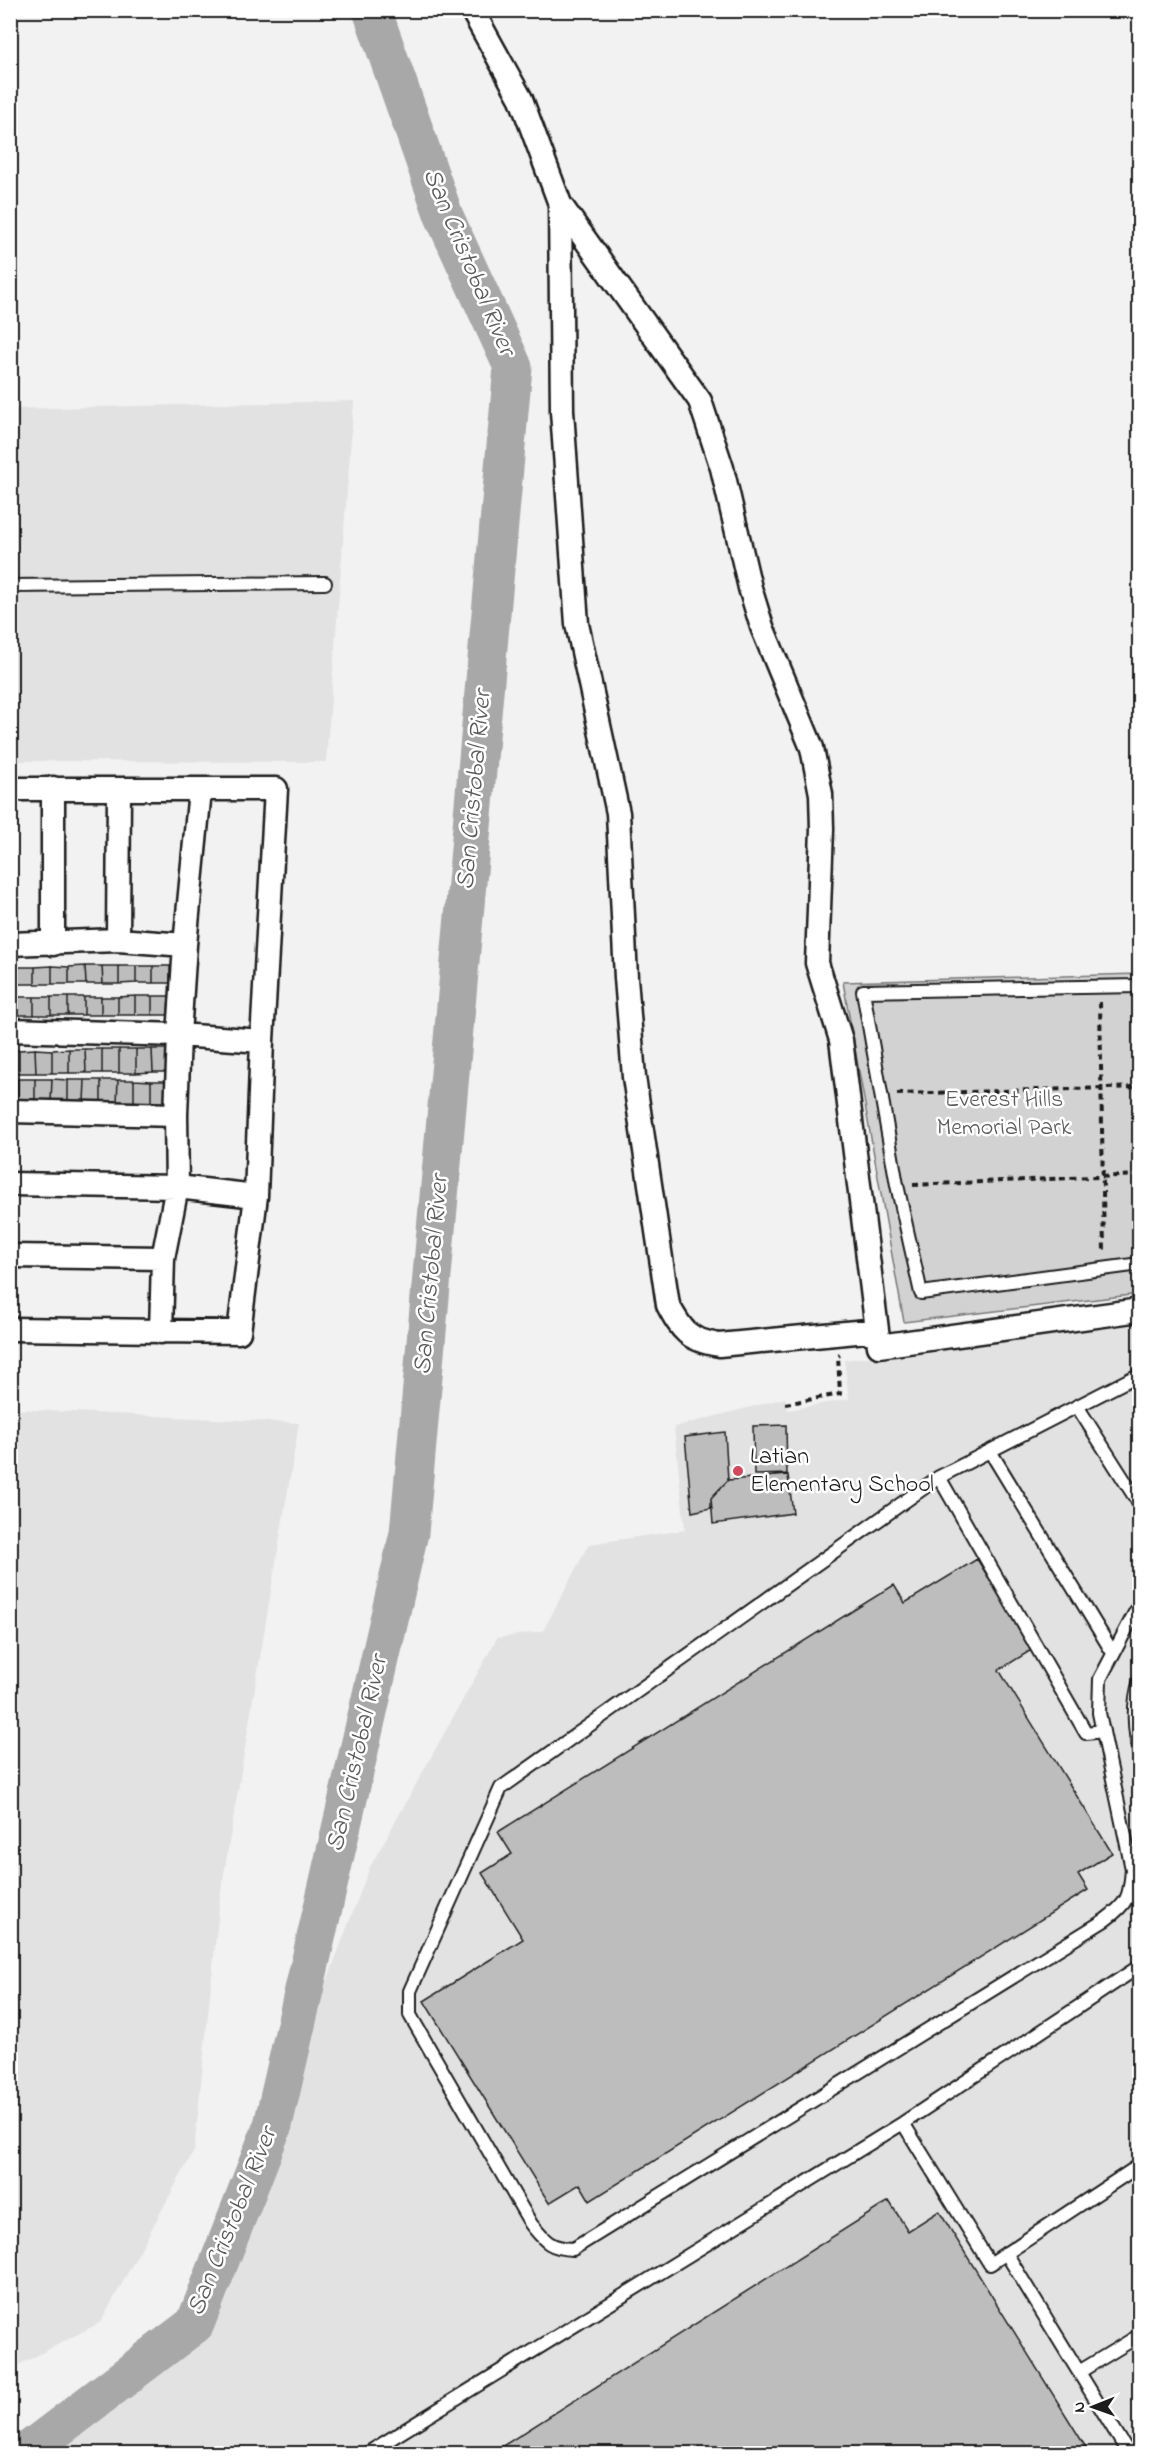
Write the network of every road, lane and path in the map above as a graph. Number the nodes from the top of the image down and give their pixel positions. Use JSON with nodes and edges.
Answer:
{"nodes":[{"id":1,"x":472,"y":10,"type":"edge"},
{"id":2,"x":560,"y":204,"type":"junction"},
{"id":3,"x":325,"y":583,"type":"dead end"},
{"id":4,"x":10,"y":586,"type":"edge"},
{"id":5,"x":53,"y":788,"type":"junction"},
{"id":6,"x":10,"y":789,"type":"edge"},
{"id":7,"x":119,"y":790,"type":"junction"},
{"id":8,"x":200,"y":790,"type":"junction"},
{"id":9,"x":118,"y":940,"type":"junction"},
{"id":10,"x":10,"y":944,"type":"edge"},
{"id":11,"x":53,"y":944,"type":"junction"},
{"id":12,"x":185,"y":945,"type":"junction"},
{"id":13,"x":1140,"y":986,"type":"edge"},
{"id":14,"x":1100,"y":987,"type":"junction"},
{"id":15,"x":10,"y":1030,"type":"edge"},
{"id":16,"x":179,"y":1035,"type":"junction"},
{"id":17,"x":262,"y":1041,"type":"junction"},
{"id":18,"x":1140,"y":1087,"type":"edge"},
{"id":19,"x":1101,"y":1088,"type":"junction"},
{"id":20,"x":881,"y":1095,"type":"junction"},
{"id":21,"x":10,"y":1111,"type":"edge"},
{"id":22,"x":176,"y":1115,"type":"junction"},
{"id":23,"x":1140,"y":1174,"type":"edge"},
{"id":24,"x":1103,"y":1176,"type":"junction"},
{"id":25,"x":10,"y":1184,"type":"edge"},
{"id":26,"x":897,"y":1185,"type":"junction"},
{"id":27,"x":177,"y":1187,"type":"junction"},
{"id":28,"x":256,"y":1196,"type":"junction"},
{"id":29,"x":10,"y":1256,"type":"edge"},
{"id":30,"x":163,"y":1258,"type":"junction"},
{"id":31,"x":1140,"y":1264,"type":"edge"},
{"id":32,"x":1104,"y":1269,"type":"junction"},
{"id":33,"x":1140,"y":1310,"type":"edge"},
{"id":34,"x":10,"y":1329,"type":"edge"},
{"id":35,"x":161,"y":1332,"type":"junction"},
{"id":36,"x":878,"y":1338,"type":"junction"},
{"id":37,"x":1140,"y":1374,"type":"edge"},
{"id":38,"x":785,"y":1404,"type":"dead end"},
{"id":39,"x":1077,"y":1406,"type":"junction"},
{"id":40,"x":990,"y":1451,"type":"junction"},
{"id":41,"x":939,"y":1477,"type":"junction"},
{"id":42,"x":1140,"y":1505,"type":"edge"},
{"id":43,"x":1140,"y":1603,"type":"edge"},
{"id":44,"x":1113,"y":1653,"type":"junction"},
{"id":45,"x":1140,"y":1680,"type":"edge"},
{"id":46,"x":1103,"y":1731,"type":"junction"},
{"id":47,"x":1140,"y":1756,"type":"edge"},
{"id":48,"x":1140,"y":1966,"type":"edge"},
{"id":49,"x":903,"y":2123,"type":"junction"},
{"id":50,"x":1140,"y":2165,"type":"edge"},
{"id":51,"x":1006,"y":2253,"type":"junction"},
{"id":52,"x":1140,"y":2335,"type":"edge"},
{"id":53,"x":1079,"y":2372,"type":"junction"},
{"id":54,"x":1140,"y":2447,"type":"edge"},
{"id":55,"x":1129,"y":2453,"type":"edge"},
{"id":56,"x":366,"y":2454,"type":"edge"}],
"edges":[{"from":1,"to":2,"type":"street"},
{"from":2,"to":36,"type":"street"},
{"from":2,"to":36,"type":"street"},
{"from":3,"to":4,"type":"lane"},
{"from":5,"to":6,"type":"street"},
{"from":5,"to":7,"type":"street"},
{"from":5,"to":11,"type":"street"},
{"from":7,"to":8,"type":"street"},
{"from":7,"to":9,"type":"street"},
{"from":8,"to":12,"type":"street"},
{"from":8,"to":17,"type":"street"},
{"from":9,"to":11,"type":"street"},
{"from":9,"to":12,"type":"street"},
{"from":10,"to":11,"type":"street"},
{"from":12,"to":16,"type":"street"},
{"from":13,"to":14,"type":"lane"},
{"from":14,"to":19,"type":"path"},
{"from":14,"to":20,"type":"lane"},
{"from":15,"to":16,"type":"street"},
{"from":16,"to":17,"type":"street"},
{"from":16,"to":22,"type":"street"},
{"from":17,"to":28,"type":"street"},
{"from":18,"to":19,"type":"path"},
{"from":19,"to":20,"type":"path"},
{"from":19,"to":24,"type":"path"},
{"from":20,"to":26,"type":"lane"},
{"from":21,"to":22,"type":"street"},
{"from":22,"to":27,"type":"street"},
{"from":23,"to":24,"type":"path"},
{"from":24,"to":26,"type":"path"},
{"from":24,"to":32,"type":"path"},
{"from":25,"to":27,"type":"street"},
{"from":26,"to":32,"type":"lane"},
{"from":27,"to":28,"type":"street"},
{"from":27,"to":30,"type":"street"},
{"from":28,"to":35,"type":"street"},
{"from":29,"to":30,"type":"street"},
{"from":30,"to":35,"type":"street"},
{"from":31,"to":32,"type":"lane"},
{"from":33,"to":36,"type":"street"},
{"from":34,"to":35,"type":"street"},
{"from":36,"to":38,"type":"path"},
{"from":37,"to":39,"type":"lane"},
{"from":39,"to":40,"type":"lane"},
{"from":39,"to":42,"type":"lane"},
{"from":40,"to":41,"type":"lane"},
{"from":40,"to":44,"type":"lane"},
{"from":41,"to":46,"type":"lane"},
{"from":41,"to":46,"type":"lane"},
{"from":43,"to":44,"type":"lane"},
{"from":44,"to":46,"type":"lane"},
{"from":45,"to":47,"type":"lane"},
{"from":48,"to":49,"type":"lane"},
{"from":49,"to":51,"type":"lane"},
{"from":49,"to":56,"type":"lane"},
{"from":50,"to":51,"type":"lane"},
{"from":51,"to":53,"type":"lane"},
{"from":52,"to":53,"type":"lane"},
{"from":53,"to":55,"type":"lane"},
{"from":54,"to":55,"type":"lane"}]}
